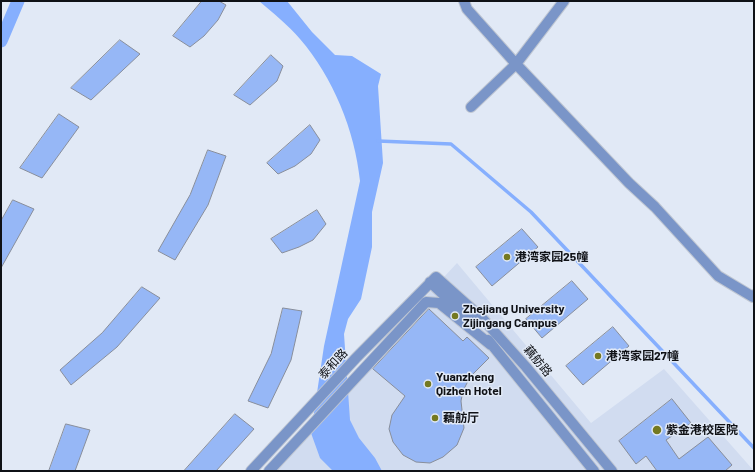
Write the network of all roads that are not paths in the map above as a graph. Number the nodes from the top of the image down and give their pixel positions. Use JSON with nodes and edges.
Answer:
{"nodes":[{"id":1,"x":464,"y":1,"type":"edge"},
{"id":2,"x":564,"y":1,"type":"edge"},
{"id":3,"x":516,"y":64,"type":"junction"},
{"id":4,"x":471,"y":107,"type":"dead end"},
{"id":5,"x":433,"y":280,"type":"junction"},
{"id":6,"x":754,"y":295,"type":"edge"},
{"id":7,"x":491,"y":345,"type":"junction"},
{"id":8,"x":251,"y":471,"type":"edge"},
{"id":9,"x":269,"y":471,"type":"edge"},
{"id":10,"x":594,"y":471,"type":"edge"},
{"id":11,"x":612,"y":471,"type":"edge"}],
"edges":[{"from":1,"to":3,"type":"street"},
{"from":2,"to":3,"type":"street"},
{"from":3,"to":4,"type":"street"},
{"from":3,"to":6,"type":"street"},
{"from":5,"to":7,"type":"street","name":"藕舫路"},
{"from":5,"to":8,"type":"street","name":"泰和路"},
{"from":5,"to":11,"type":"street","name":"藕舫路"},
{"from":7,"to":9,"type":"street"},
{"from":7,"to":10,"type":"street","name":"藕舫路"}]}
